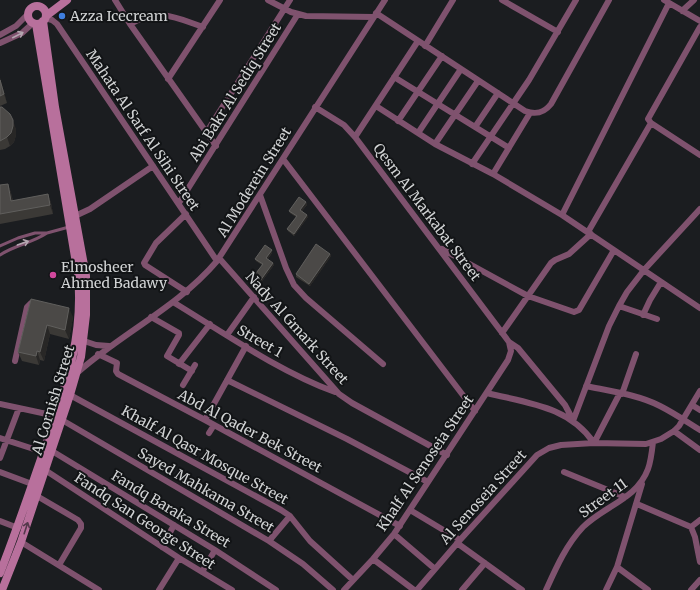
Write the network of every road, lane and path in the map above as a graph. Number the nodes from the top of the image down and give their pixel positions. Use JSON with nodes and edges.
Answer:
{"nodes":[{"id":1,"x":47,"y":0,"type":"edge"},
{"id":2,"x":67,"y":0,"type":"edge"},
{"id":3,"x":115,"y":0,"type":"edge"},
{"id":4,"x":220,"y":0,"type":"edge"},
{"id":5,"x":268,"y":0,"type":"edge"},
{"id":6,"x":290,"y":0,"type":"edge"},
{"id":7,"x":385,"y":0,"type":"edge"},
{"id":8,"x":452,"y":0,"type":"edge"},
{"id":9,"x":502,"y":0,"type":"edge"},
{"id":10,"x":576,"y":0,"type":"edge"},
{"id":11,"x":609,"y":0,"type":"edge"},
{"id":12,"x":694,"y":0,"type":"edge"},
{"id":13,"x":666,"y":1,"type":"edge"},
{"id":14,"x":35,"y":6,"type":"junction"},
{"id":15,"x":285,"y":9,"type":"junction"},
{"id":16,"x":682,"y":11,"type":"junction"},
{"id":17,"x":298,"y":14,"type":"junction"},
{"id":18,"x":27,"y":15,"type":"junction"},
{"id":19,"x":375,"y":15,"type":"junction"},
{"id":20,"x":41,"y":20,"type":"junction"},
{"id":21,"x":700,"y":21,"type":"edge"},
{"id":22,"x":130,"y":24,"type":"junction"},
{"id":23,"x":203,"y":27,"type":"junction"},
{"id":24,"x":700,"y":27,"type":"edge"},
{"id":25,"x":558,"y":32,"type":"junction"},
{"id":26,"x":0,"y":35,"type":"edge"},
{"id":27,"x":418,"y":41,"type":"junction"},
{"id":28,"x":0,"y":43,"type":"edge"},
{"id":29,"x":426,"y":46,"type":"junction"},
{"id":30,"x":442,"y":56,"type":"junction"},
{"id":31,"x":461,"y":69,"type":"junction"},
{"id":32,"x":394,"y":77,"type":"junction"},
{"id":33,"x":168,"y":79,"type":"junction"},
{"id":34,"x":478,"y":81,"type":"junction"},
{"id":35,"x":418,"y":92,"type":"junction"},
{"id":36,"x":498,"y":93,"type":"junction"},
{"id":37,"x":438,"y":104,"type":"junction"},
{"id":38,"x":514,"y":104,"type":"junction"},
{"id":39,"x":376,"y":106,"type":"junction"},
{"id":40,"x":315,"y":107,"type":"junction"},
{"id":41,"x":530,"y":113,"type":"junction"},
{"id":42,"x":455,"y":115,"type":"junction"},
{"id":43,"x":398,"y":121,"type":"junction"},
{"id":44,"x":651,"y":122,"type":"junction"},
{"id":45,"x":475,"y":127,"type":"junction"},
{"id":46,"x":206,"y":133,"type":"junction"},
{"id":47,"x":418,"y":134,"type":"junction"},
{"id":48,"x":355,"y":137,"type":"junction"},
{"id":49,"x":492,"y":137,"type":"junction"},
{"id":50,"x":435,"y":144,"type":"junction"},
{"id":51,"x":216,"y":146,"type":"junction"},
{"id":52,"x":509,"y":148,"type":"junction"},
{"id":53,"x":700,"y":155,"type":"edge"},
{"id":54,"x":283,"y":159,"type":"junction"},
{"id":55,"x":472,"y":164,"type":"junction"},
{"id":56,"x":153,"y":166,"type":"junction"},
{"id":57,"x":493,"y":174,"type":"junction"},
{"id":58,"x":260,"y":195,"type":"junction"},
{"id":59,"x":179,"y":203,"type":"junction"},
{"id":60,"x":700,"y":209,"type":"edge"},
{"id":61,"x":186,"y":214,"type":"junction"},
{"id":62,"x":562,"y":215,"type":"junction"},
{"id":63,"x":75,"y":216,"type":"junction"},
{"id":64,"x":74,"y":226,"type":"junction"},
{"id":65,"x":47,"y":233,"type":"junction"},
{"id":66,"x":589,"y":233,"type":"junction"},
{"id":67,"x":0,"y":246,"type":"edge"},
{"id":68,"x":438,"y":248,"type":"junction"},
{"id":69,"x":614,"y":250,"type":"junction"},
{"id":70,"x":0,"y":255,"type":"edge"},
{"id":71,"x":218,"y":259,"type":"junction"},
{"id":72,"x":644,"y":270,"type":"junction"},
{"id":73,"x":661,"y":282,"type":"junction"},
{"id":74,"x":187,"y":292,"type":"junction"},
{"id":75,"x":528,"y":296,"type":"junction"},
{"id":76,"x":254,"y":298,"type":"junction"},
{"id":77,"x":173,"y":302,"type":"junction"},
{"id":78,"x":45,"y":306,"type":"edge"},
{"id":79,"x":619,"y":306,"type":"junction"},
{"id":80,"x":700,"y":308,"type":"edge"},
{"id":81,"x":643,"y":315,"type":"junction"},
{"id":82,"x":151,"y":318,"type":"junction"},
{"id":83,"x":657,"y":320,"type":"dead end"},
{"id":84,"x":210,"y":324,"type":"junction"},
{"id":85,"x":502,"y":333,"type":"junction"},
{"id":86,"x":227,"y":335,"type":"junction"},
{"id":87,"x":84,"y":341,"type":"junction"},
{"id":88,"x":509,"y":342,"type":"junction"},
{"id":89,"x":109,"y":346,"type":"junction"},
{"id":90,"x":246,"y":346,"type":"junction"},
{"id":91,"x":98,"y":354,"type":"junction"},
{"id":92,"x":636,"y":354,"type":"dead end"},
{"id":93,"x":15,"y":361,"type":"dead end"},
{"id":94,"x":179,"y":364,"type":"junction"},
{"id":95,"x":383,"y":364,"type":"dead end"},
{"id":96,"x":195,"y":365,"type":"dead end"},
{"id":97,"x":192,"y":371,"type":"junction"},
{"id":98,"x":77,"y":373,"type":"junction"},
{"id":99,"x":227,"y":380,"type":"junction"},
{"id":100,"x":183,"y":385,"type":"dead end"},
{"id":101,"x":586,"y":386,"type":"junction"},
{"id":102,"x":700,"y":391,"type":"edge"},
{"id":103,"x":487,"y":393,"type":"junction"},
{"id":104,"x":339,"y":394,"type":"junction"},
{"id":105,"x":621,"y":394,"type":"junction"},
{"id":106,"x":70,"y":395,"type":"junction"},
{"id":107,"x":0,"y":404,"type":"edge"},
{"id":108,"x":692,"y":405,"type":"junction"},
{"id":109,"x":19,"y":408,"type":"junction"},
{"id":110,"x":700,"y":410,"type":"edge"},
{"id":111,"x":475,"y":411,"type":"junction"},
{"id":112,"x":59,"y":418,"type":"junction"},
{"id":113,"x":205,"y":420,"type":"junction"},
{"id":114,"x":683,"y":420,"type":"junction"},
{"id":115,"x":573,"y":421,"type":"junction"},
{"id":116,"x":214,"y":425,"type":"junction"},
{"id":117,"x":700,"y":430,"type":"edge"},
{"id":118,"x":674,"y":431,"type":"junction"},
{"id":119,"x":209,"y":433,"type":"dead end"},
{"id":120,"x":0,"y":438,"type":"edge"},
{"id":121,"x":7,"y":440,"type":"junction"},
{"id":122,"x":653,"y":442,"type":"junction"},
{"id":123,"x":594,"y":443,"type":"junction"},
{"id":124,"x":700,"y":450,"type":"edge"},
{"id":125,"x":48,"y":452,"type":"junction"},
{"id":126,"x":446,"y":455,"type":"junction"},
{"id":127,"x":0,"y":458,"type":"edge"},
{"id":128,"x":45,"y":470,"type":"junction"},
{"id":129,"x":0,"y":472,"type":"edge"},
{"id":130,"x":564,"y":472,"type":"dead end"},
{"id":131,"x":642,"y":481,"type":"junction"},
{"id":132,"x":428,"y":482,"type":"junction"},
{"id":133,"x":32,"y":484,"type":"junction"},
{"id":134,"x":37,"y":496,"type":"junction"},
{"id":135,"x":626,"y":497,"type":"junction"},
{"id":136,"x":636,"y":504,"type":"junction"},
{"id":137,"x":410,"y":510,"type":"junction"},
{"id":138,"x":290,"y":516,"type":"junction"},
{"id":139,"x":0,"y":521,"type":"edge"},
{"id":140,"x":699,"y":521,"type":"edge"},
{"id":141,"x":174,"y":525,"type":"junction"},
{"id":142,"x":400,"y":526,"type":"junction"},
{"id":143,"x":691,"y":526,"type":"junction"},
{"id":144,"x":18,"y":528,"type":"junction"},
{"id":145,"x":394,"y":534,"type":"junction"},
{"id":146,"x":269,"y":540,"type":"junction"},
{"id":147,"x":459,"y":542,"type":"junction"},
{"id":148,"x":17,"y":546,"type":"junction"},
{"id":149,"x":162,"y":547,"type":"junction"},
{"id":150,"x":215,"y":550,"type":"junction"},
{"id":151,"x":179,"y":558,"type":"junction"},
{"id":152,"x":373,"y":559,"type":"junction"},
{"id":153,"x":700,"y":562,"type":"edge"},
{"id":154,"x":485,"y":563,"type":"junction"},
{"id":155,"x":60,"y":565,"type":"junction"},
{"id":156,"x":617,"y":567,"type":"junction"},
{"id":157,"x":435,"y":569,"type":"junction"},
{"id":158,"x":202,"y":572,"type":"junction"},
{"id":159,"x":0,"y":573,"type":"edge"},
{"id":160,"x":353,"y":580,"type":"junction"},
{"id":161,"x":700,"y":580,"type":"edge"},
{"id":162,"x":513,"y":587,"type":"edge"},
{"id":163,"x":2,"y":590,"type":"edge"},
{"id":164,"x":99,"y":590,"type":"edge"},
{"id":165,"x":159,"y":590,"type":"edge"},
{"id":166,"x":232,"y":590,"type":"edge"},
{"id":167,"x":276,"y":590,"type":"edge"},
{"id":168,"x":333,"y":590,"type":"edge"},
{"id":169,"x":344,"y":590,"type":"edge"},
{"id":170,"x":415,"y":590,"type":"edge"},
{"id":171,"x":462,"y":590,"type":"edge"},
{"id":172,"x":522,"y":590,"type":"edge"},
{"id":173,"x":546,"y":590,"type":"edge"},
{"id":174,"x":606,"y":590,"type":"edge"},
{"id":175,"x":648,"y":590,"type":"edge"},
{"id":176,"x":691,"y":590,"type":"edge"}],
"edges":[{"from":1,"to":14,"type":"street"},
{"from":2,"to":20,"type":"street"},
{"from":3,"to":22,"type":"street"},
{"from":4,"to":23,"type":"street"},
{"from":5,"to":15,"type":"street"},
{"from":6,"to":15,"type":"street","name":"Abi Bakr Al Sediq Street"},
{"from":7,"to":19,"type":"street","name":"Al Moderein Street"},
{"from":8,"to":29,"type":"street"},
{"from":9,"to":25,"type":"street"},
{"from":10,"to":25,"type":"street"},
{"from":11,"to":41,"type":"street"},
{"from":12,"to":16,"type":"street"},
{"from":13,"to":16,"type":"street"},
{"from":13,"to":62,"type":"street"},
{"from":14,"to":18,"type":"street"},
{"from":14,"to":20,"type":"street"},
{"from":15,"to":17,"type":"street"},
{"from":15,"to":46,"type":"street","name":"Abi Bakr Al Sediq Street"},
{"from":16,"to":21,"type":"street"},
{"from":17,"to":19,"type":"street"},
{"from":17,"to":51,"type":"street","name":"Abi Bakr Al Sediq Street"},
{"from":18,"to":20,"type":"street"},
{"from":18,"to":26,"type":"street"},
{"from":19,"to":27,"type":"street"},
{"from":19,"to":40,"type":"street","name":"Al Moderein Street"},
{"from":28,"to":20,"type":"street","one_way":true},
{"from":20,"to":56,"type":"street","name":"Mahata Al Sarf Al Sihi Street"},
{"from":20,"to":63,"type":"street","name":"Al Cornish Street"},
{"from":20,"to":64,"type":"street","name":"Al Cornish Street"},
{"from":22,"to":23,"type":"street"},
{"from":22,"to":33,"type":"street"},
{"from":23,"to":33,"type":"street"},
{"from":24,"to":44,"type":"street"},
{"from":25,"to":38,"type":"street"},
{"from":27,"to":29,"type":"street"},
{"from":27,"to":32,"type":"street"},
{"from":29,"to":30,"type":"street"},
{"from":30,"to":31,"type":"street"},
{"from":30,"to":35,"type":"street"},
{"from":31,"to":34,"type":"street"},
{"from":31,"to":37,"type":"street"},
{"from":32,"to":35,"type":"street"},
{"from":32,"to":39,"type":"street"},
{"from":33,"to":46,"type":"street"},
{"from":34,"to":36,"type":"street"},
{"from":34,"to":42,"type":"street"},
{"from":35,"to":37,"type":"street"},
{"from":35,"to":43,"type":"street"},
{"from":36,"to":38,"type":"street"},
{"from":36,"to":45,"type":"street"},
{"from":37,"to":42,"type":"street"},
{"from":37,"to":47,"type":"street"},
{"from":38,"to":41,"type":"street"},
{"from":38,"to":49,"type":"street"},
{"from":39,"to":43,"type":"street"},
{"from":39,"to":48,"type":"street"},
{"from":40,"to":48,"type":"street","name":"Qesm Al Markabat Street"},
{"from":40,"to":54,"type":"street","name":"Al Moderein Street"},
{"from":41,"to":52,"type":"street"},
{"from":42,"to":45,"type":"street"},
{"from":42,"to":50,"type":"street"},
{"from":43,"to":47,"type":"street"},
{"from":44,"to":53,"type":"street"},
{"from":44,"to":66,"type":"street"},
{"from":45,"to":49,"type":"street"},
{"from":46,"to":51,"type":"street"},
{"from":47,"to":50,"type":"street"},
{"from":48,"to":68,"type":"street","name":"Qesm Al Markabat Street"},
{"from":49,"to":52,"type":"street"},
{"from":49,"to":55,"type":"street"},
{"from":50,"to":55,"type":"street"},
{"from":51,"to":59,"type":"street","name":"Abi Bakr Al Sediq Street"},
{"from":52,"to":57,"type":"street"},
{"from":54,"to":58,"type":"street","name":"Al Moderein Street"},
{"from":54,"to":111,"type":"street"},
{"from":55,"to":57,"type":"street"},
{"from":56,"to":59,"type":"street","name":"Mahata Al Sarf Al Sihi Street"},
{"from":56,"to":63,"type":"street"},
{"from":57,"to":62,"type":"street"},
{"from":58,"to":71,"type":"street","name":"Al Moderein Street"},
{"from":58,"to":95,"type":"street"},
{"from":59,"to":61,"type":"street","name":"Mahata Al Sarf Al Sihi Street"},
{"from":60,"to":72,"type":"street"},
{"from":61,"to":71,"type":"street","name":"Mahata Al Sarf Al Sihi Street"},
{"from":61,"to":74,"type":"street"},
{"from":62,"to":66,"type":"street"},
{"from":63,"to":64,"type":"street","name":"Al Cornish Street"},
{"from":64,"to":65,"type":"lane"},
{"from":64,"to":87,"type":"street","name":"Al Cornish Street"},
{"from":64,"to":112,"type":"street","name":"Al Cornish Street"},
{"from":65,"to":67,"type":"lane"},
{"from":70,"to":65,"type":"lane","one_way":true},
{"from":66,"to":69,"type":"street"},
{"from":66,"to":75,"type":"street"},
{"from":68,"to":75,"type":"street"},
{"from":68,"to":85,"type":"street","name":"Qesm Al Markabat Street"},
{"from":69,"to":72,"type":"street"},
{"from":69,"to":75,"type":"street"},
{"from":71,"to":74,"type":"street","name":"Al Moderein Street"},
{"from":71,"to":76,"type":"street","name":"Nady Al Gmark Street"},
{"from":72,"to":73,"type":"street"},
{"from":72,"to":79,"type":"street"},
{"from":73,"to":80,"type":"street"},
{"from":73,"to":81,"type":"street"},
{"from":74,"to":77,"type":"street","name":"Al Moderein Street"},
{"from":75,"to":85,"type":"street"},
{"from":76,"to":86,"type":"street"},
{"from":76,"to":104,"type":"street","name":"Nady Al Gmark Street"},
{"from":77,"to":82,"type":"street","name":"Al Moderein Street"},
{"from":77,"to":84,"type":"street","name":"Street 1"},
{"from":78,"to":93,"type":"street"},
{"from":79,"to":81,"type":"street"},
{"from":79,"to":101,"type":"street"},
{"from":81,"to":83,"type":"street"},
{"from":82,"to":89,"type":"street","name":"Al Moderein Street"},
{"from":82,"to":94,"type":"street"},
{"from":84,"to":86,"type":"street","name":"Street 1"},
{"from":84,"to":94,"type":"street"},
{"from":85,"to":88,"type":"street","name":"Qesm Al Markabat Street"},
{"from":86,"to":90,"type":"street","name":"Street 1"},
{"from":87,"to":89,"type":"street"},
{"from":87,"to":98,"type":"street","name":"Al Cornish Street"},
{"from":88,"to":103,"type":"street","name":"Khalf Al Senoseia Street"},
{"from":88,"to":115,"type":"street","name":"Qesm Al Markabat Street"},
{"from":89,"to":91,"type":"street","name":"Al Moderein Street"},
{"from":90,"to":99,"type":"street"},
{"from":90,"to":104,"type":"street","name":"Street 1"},
{"from":91,"to":98,"type":"street","name":"Al Moderein Street"},
{"from":91,"to":113,"type":"street","name":"Abd Al Qader Bek Street"},
{"from":92,"to":105,"type":"street"},
{"from":94,"to":97,"type":"street"},
{"from":96,"to":97,"type":"street"},
{"from":97,"to":100,"type":"street"},
{"from":98,"to":106,"type":"street","name":"Al Cornish Street"},
{"from":99,"to":113,"type":"street"},
{"from":99,"to":132,"type":"street"},
{"from":101,"to":105,"type":"street"},
{"from":101,"to":115,"type":"street"},
{"from":102,"to":108,"type":"street","name":"Al Senoseia Street"},
{"from":103,"to":111,"type":"street","name":"Khalf Al Senoseia Street"},
{"from":103,"to":115,"type":"street"},
{"from":104,"to":126,"type":"street","name":"Nady Al Gmark Street"},
{"from":105,"to":114,"type":"street"},
{"from":105,"to":123,"type":"street"},
{"from":106,"to":112,"type":"street","name":"Al Cornish Street"},
{"from":106,"to":138,"type":"street","name":"Khalf Al Qasr Mosque Street"},
{"from":107,"to":109,"type":"street","name":"Sayed Mahkama Street"},
{"from":108,"to":110,"type":"street"},
{"from":108,"to":114,"type":"street","name":"Al Senoseia Street"},
{"from":109,"to":112,"type":"street","name":"Sayed Mahkama Street"},
{"from":109,"to":121,"type":"street"},
{"from":111,"to":126,"type":"street","name":"Khalf Al Senoseia Street"},
{"from":112,"to":125,"type":"street","name":"Al Cornish Street"},
{"from":112,"to":146,"type":"street","name":"Sayed Mahkama Street"},
{"from":113,"to":116,"type":"street","name":"Abd Al Qader Bek Street"},
{"from":114,"to":117,"type":"street"},
{"from":114,"to":118,"type":"street","name":"Al Senoseia Street"},
{"from":115,"to":123,"type":"street"},
{"from":116,"to":119,"type":"street"},
{"from":116,"to":142,"type":"street","name":"Abd Al Qader Bek Street"},
{"from":118,"to":122,"type":"street","name":"Al Senoseia Street"},
{"from":118,"to":124,"type":"street"},
{"from":120,"to":121,"type":"street","name":"Fandq Baraka Street"},
{"from":121,"to":125,"type":"street","name":"Fandq Baraka Street"},
{"from":121,"to":127,"type":"street"},
{"from":122,"to":123,"type":"street","name":"Al Senoseia Street"},
{"from":122,"to":131,"type":"street","name":"Street 11"},
{"from":123,"to":147,"type":"street","name":"Al Senoseia Street"},
{"from":125,"to":128,"type":"street","name":"Al Cornish Street"},
{"from":125,"to":133,"type":"street","name":"Al Cornish Street"},
{"from":125,"to":141,"type":"street","name":"Fandq Baraka Street"},
{"from":126,"to":132,"type":"street","name":"Khalf Al Senoseia Street"},
{"from":128,"to":134,"type":"street","name":"Al Cornish Street"},
{"from":128,"to":149,"type":"street","name":"Fandq San George Street"},
{"from":129,"to":133,"type":"street"},
{"from":130,"to":135,"type":"street"},
{"from":131,"to":135,"type":"street","name":"Street 11"},
{"from":131,"to":136,"type":"street"},
{"from":132,"to":137,"type":"street","name":"Khalf Al Senoseia Street"},
{"from":133,"to":144,"type":"street","name":"Al Cornish Street"},
{"from":148,"to":134,"type":"street","name":"Al Cornish Street","one_way":true},
{"from":134,"to":155,"type":"street"},
{"from":135,"to":173,"type":"street","name":"Street 11"},
{"from":136,"to":143,"type":"street"},
{"from":136,"to":156,"type":"street"},
{"from":137,"to":142,"type":"street","name":"Khalf Al Senoseia Street"},
{"from":137,"to":147,"type":"street"},
{"from":138,"to":146,"type":"street"},
{"from":138,"to":160,"type":"street","name":"Khalf Al Qasr Mosque Street"},
{"from":139,"to":144,"type":"street"},
{"from":140,"to":143,"type":"street"},
{"from":141,"to":149,"type":"street"},
{"from":141,"to":150,"type":"street","name":"Fandq Baraka Street"},
{"from":142,"to":145,"type":"street","name":"Khalf Al Senoseia Street"},
{"from":143,"to":153,"type":"street"},
{"from":144,"to":148,"type":"street","name":"Al Cornish Street"},
{"from":145,"to":152,"type":"street","name":"Khalf Al Senoseia Street"},
{"from":145,"to":157,"type":"street"},
{"from":146,"to":168,"type":"street","name":"Sayed Mahkama Street"},
{"from":147,"to":154,"type":"street"},
{"from":147,"to":157,"type":"street","name":"Al Senoseia Street"},
{"from":148,"to":155,"type":"street"},
{"from":148,"to":159,"type":"street","name":"Al Cornish Street"},
{"from":148,"to":163,"type":"street","name":"Al Cornish Street"},
{"from":149,"to":151,"type":"street","name":"Fandq San George Street"},
{"from":150,"to":158,"type":"street"},
{"from":150,"to":167,"type":"street","name":"Fandq Baraka Street"},
{"from":151,"to":158,"type":"street","name":"Fandq San George Street"},
{"from":151,"to":165,"type":"street"},
{"from":152,"to":160,"type":"street","name":"Khalf Al Senoseia Street"},
{"from":152,"to":170,"type":"street"},
{"from":154,"to":162,"type":"street"},
{"from":154,"to":171,"type":"street"},
{"from":155,"to":164,"type":"street"},
{"from":156,"to":174,"type":"street"},
{"from":156,"to":175,"type":"street"},
{"from":157,"to":170,"type":"street","name":"Al Senoseia Street"},
{"from":158,"to":166,"type":"street","name":"Fandq San George Street"},
{"from":160,"to":169,"type":"street","name":"Khalf Al Senoseia Street"},
{"from":161,"to":176,"type":"street"},
{"from":162,"to":172,"type":"street"}]}
